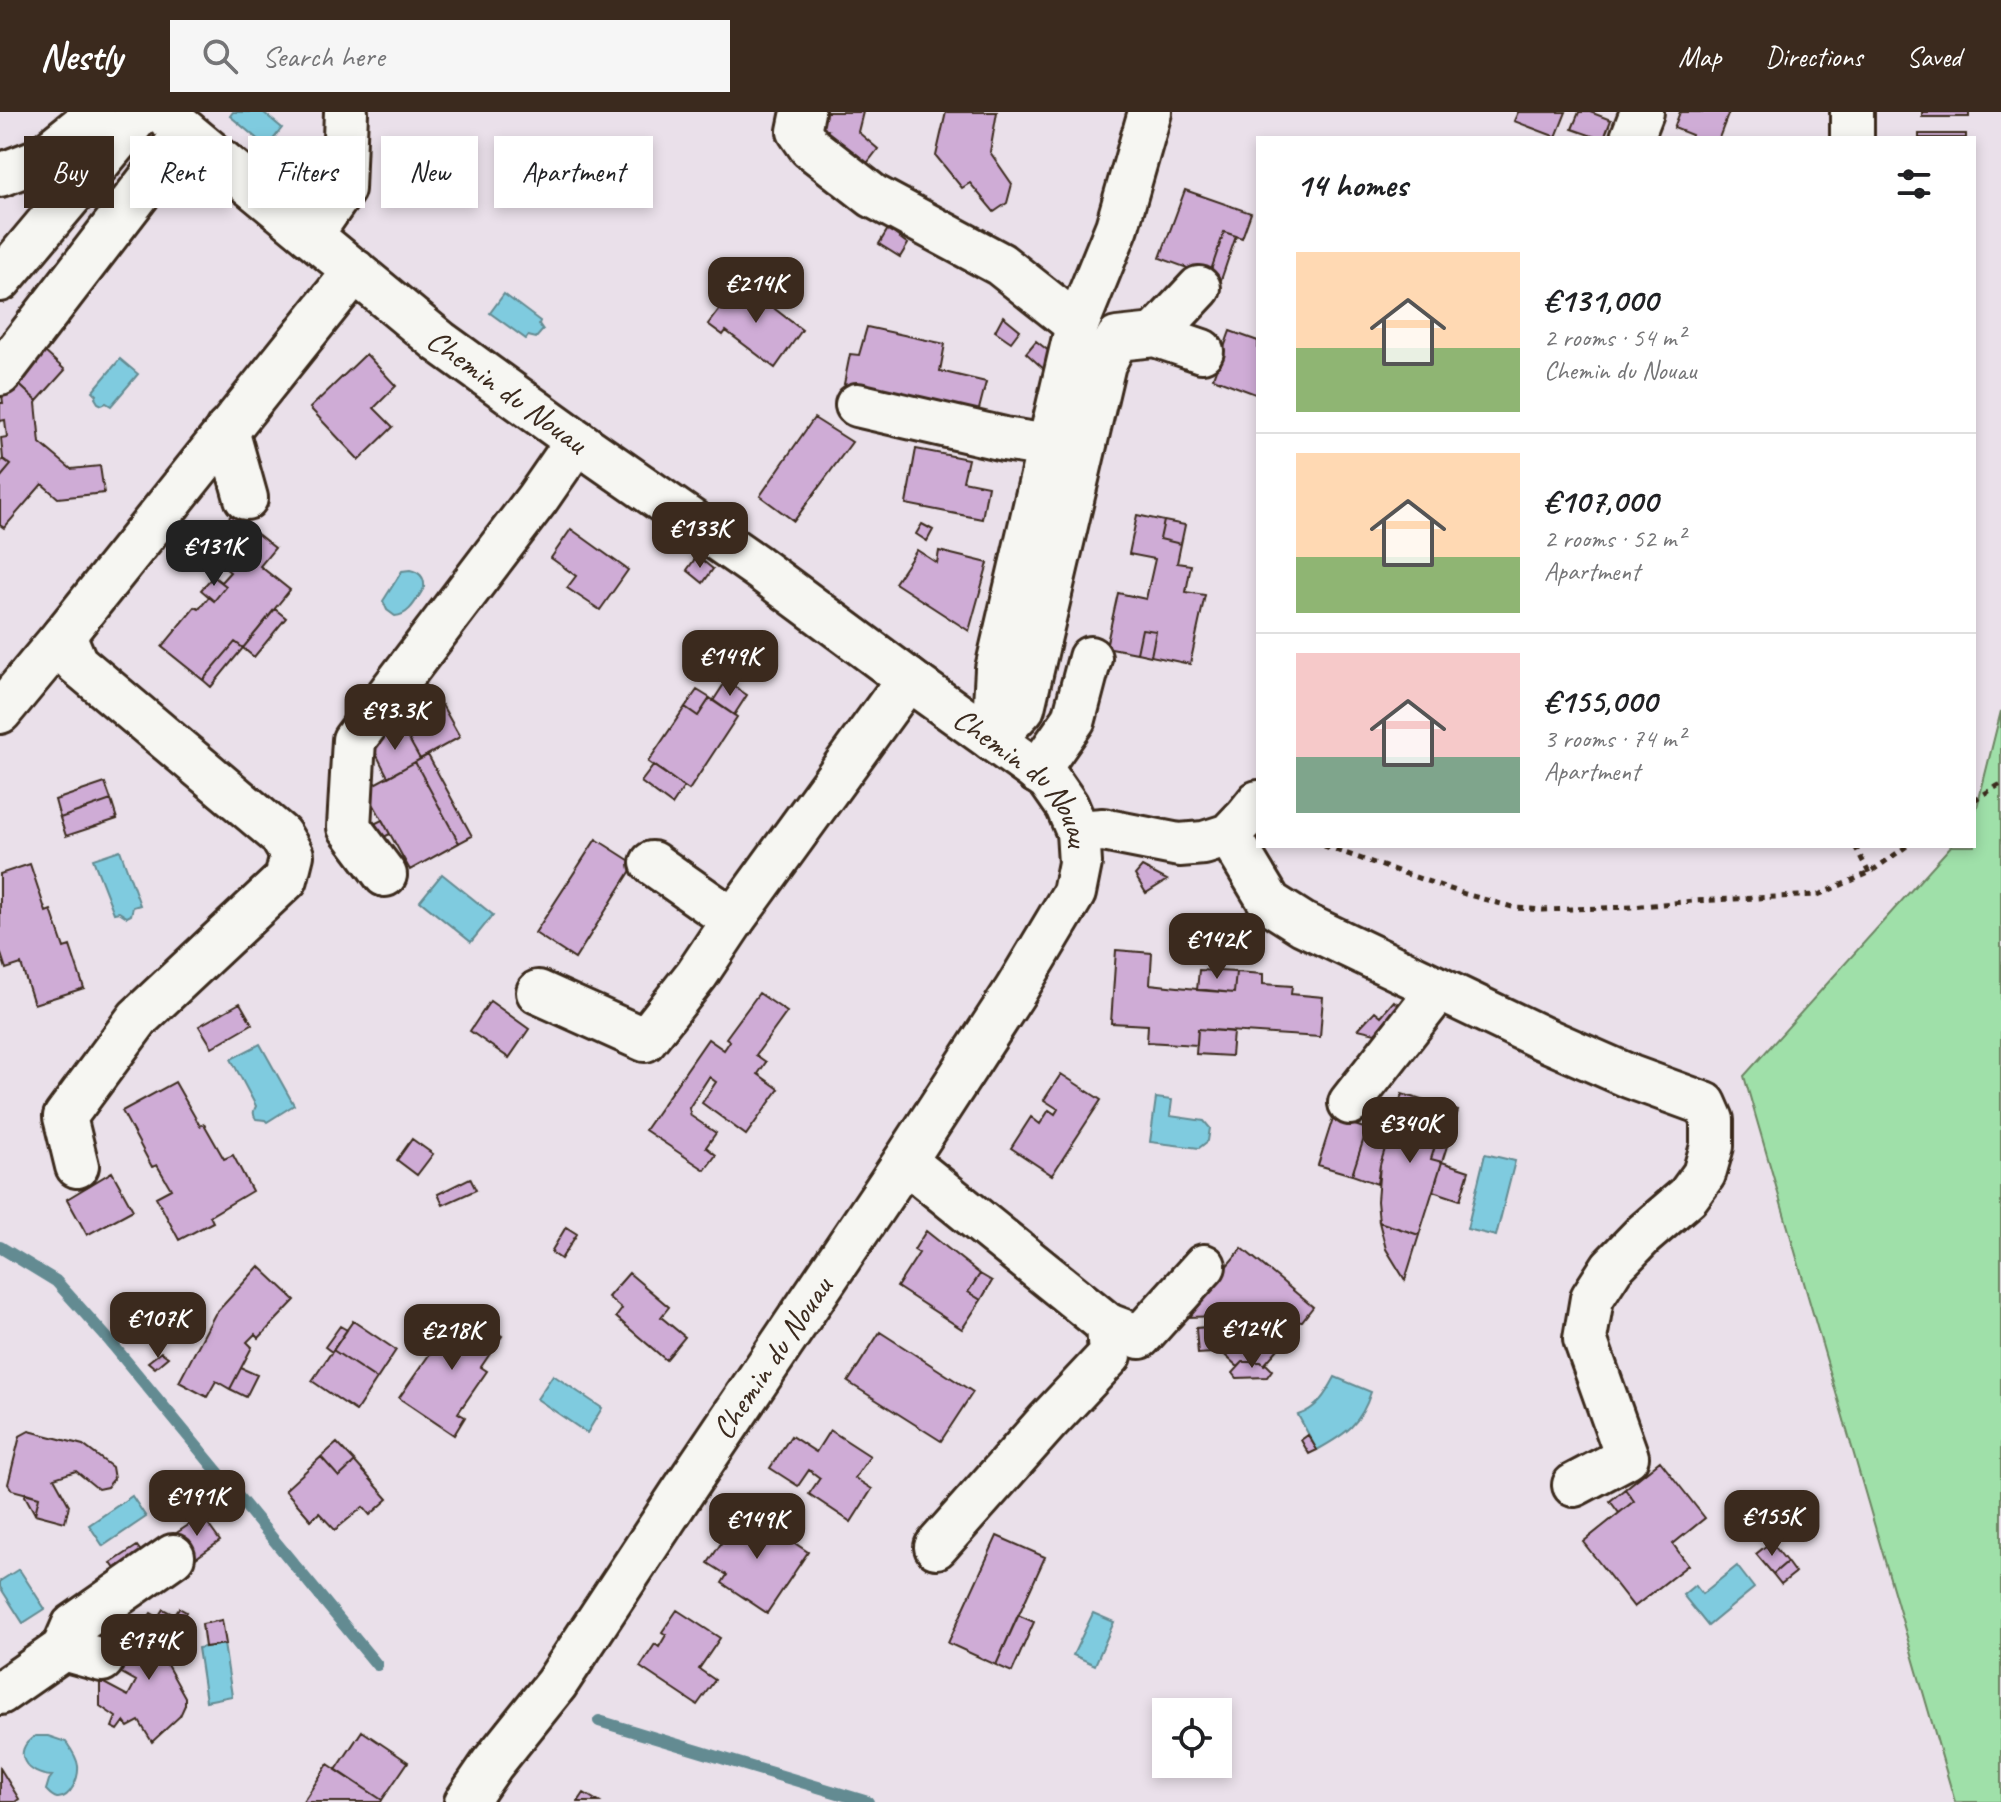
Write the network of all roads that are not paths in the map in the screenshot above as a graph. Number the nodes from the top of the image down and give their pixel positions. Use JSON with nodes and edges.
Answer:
{"nodes":[{"id":1,"x":93,"y":112,"type":"edge"},
{"id":2,"x":141,"y":112,"type":"edge"},
{"id":3,"x":346,"y":112,"type":"edge"},
{"id":4,"x":803,"y":112,"type":"edge"},
{"id":5,"x":1150,"y":112,"type":"edge"},
{"id":6,"x":1642,"y":112,"type":"edge"},
{"id":7,"x":1852,"y":112,"type":"edge"},
{"id":8,"x":174,"y":122,"type":"edge"},
{"id":9,"x":1633,"y":136,"type":"edge"},
{"id":10,"x":1852,"y":136,"type":"edge"},
{"id":11,"x":0,"y":175,"type":"edge"},
{"id":12,"x":311,"y":235,"type":"junction"},
{"id":13,"x":355,"y":271,"type":"junction"},
{"id":14,"x":0,"y":280,"type":"edge"},
{"id":15,"x":1199,"y":288,"type":"dead end"},
{"id":16,"x":1077,"y":325,"type":"junction"},
{"id":17,"x":1155,"y":335,"type":"junction"},
{"id":18,"x":1202,"y":351,"type":"dead end"},
{"id":19,"x":0,"y":374,"type":"edge"},
{"id":20,"x":857,"y":405,"type":"dead end"},
{"id":21,"x":227,"y":430,"type":"junction"},
{"id":22,"x":577,"y":441,"type":"junction"},
{"id":23,"x":1048,"y":446,"type":"junction"},
{"id":24,"x":246,"y":498,"type":"dead end"},
{"id":25,"x":64,"y":635,"type":"junction"},
{"id":26,"x":1090,"y":658,"type":"dead end"},
{"id":27,"x":908,"y":679,"type":"junction"},
{"id":28,"x":0,"y":712,"type":"edge"},
{"id":29,"x":993,"y":740,"type":"junction"},
{"id":30,"x":1037,"y":772,"type":"junction"},
{"id":31,"x":1256,"y":804,"type":"edge"},
{"id":32,"x":1078,"y":832,"type":"junction"},
{"id":33,"x":1229,"y":835,"type":"junction"},
{"id":34,"x":652,"y":863,"type":"dead end"},
{"id":35,"x":385,"y":875,"type":"dead end"},
{"id":36,"x":733,"y":920,"type":"junction"},
{"id":37,"x":1439,"y":989,"type":"junction"},
{"id":38,"x":538,"y":992,"type":"dead end"},
{"id":39,"x":1350,"y":1103,"type":"dead end"},
{"id":40,"x":905,"y":1161,"type":"junction"},
{"id":41,"x":77,"y":1166,"type":"dead end"},
{"id":42,"x":1204,"y":1266,"type":"dead end"},
{"id":43,"x":1108,"y":1325,"type":"junction"},
{"id":44,"x":1574,"y":1485,"type":"dead end"},
{"id":45,"x":936,"y":1547,"type":"dead end"},
{"id":46,"x":173,"y":1556,"type":"dead end"},
{"id":47,"x":0,"y":1693,"type":"edge"},
{"id":48,"x":466,"y":1802,"type":"edge"}],
"edges":[{"from":1,"to":11,"type":"street"},
{"from":2,"to":14,"type":"street"},
{"from":3,"to":12,"type":"street"},
{"from":4,"to":16,"type":"street"},
{"from":5,"to":16,"type":"street"},
{"from":6,"to":9,"type":"street"},
{"from":7,"to":10,"type":"street"},
{"from":8,"to":12,"type":"street","name":"Chemin du Nouau"},
{"from":8,"to":19,"type":"street"},
{"from":12,"to":13,"type":"street","name":"Chemin du Nouau"},
{"from":13,"to":21,"type":"street"},
{"from":13,"to":22,"type":"street","name":"Chemin du Nouau"},
{"from":15,"to":17,"type":"street"},
{"from":16,"to":23,"type":"street"},
{"from":17,"to":18,"type":"street"},
{"from":17,"to":29,"type":"street"},
{"from":20,"to":23,"type":"street"},
{"from":21,"to":24,"type":"street"},
{"from":21,"to":25,"type":"street"},
{"from":22,"to":27,"type":"street","name":"Chemin du Nouau"},
{"from":22,"to":35,"type":"street"},
{"from":23,"to":29,"type":"street"},
{"from":25,"to":28,"type":"street"},
{"from":25,"to":41,"type":"street"},
{"from":26,"to":30,"type":"street"},
{"from":27,"to":29,"type":"street","name":"Chemin du Nouau"},
{"from":27,"to":36,"type":"street"},
{"from":29,"to":30,"type":"street","name":"Chemin du Nouau"},
{"from":30,"to":32,"type":"street","name":"Chemin du Nouau"},
{"from":31,"to":33,"type":"street"},
{"from":32,"to":33,"type":"street"},
{"from":32,"to":40,"type":"street","name":"Chemin du Nouau"},
{"from":33,"to":37,"type":"street"},
{"from":34,"to":36,"type":"street"},
{"from":36,"to":38,"type":"street"},
{"from":37,"to":39,"type":"street"},
{"from":37,"to":44,"type":"street"},
{"from":40,"to":43,"type":"street"},
{"from":40,"to":48,"type":"street","name":"Chemin du Nouau"},
{"from":42,"to":43,"type":"street"},
{"from":43,"to":45,"type":"street"},
{"from":46,"to":47,"type":"street"}]}
